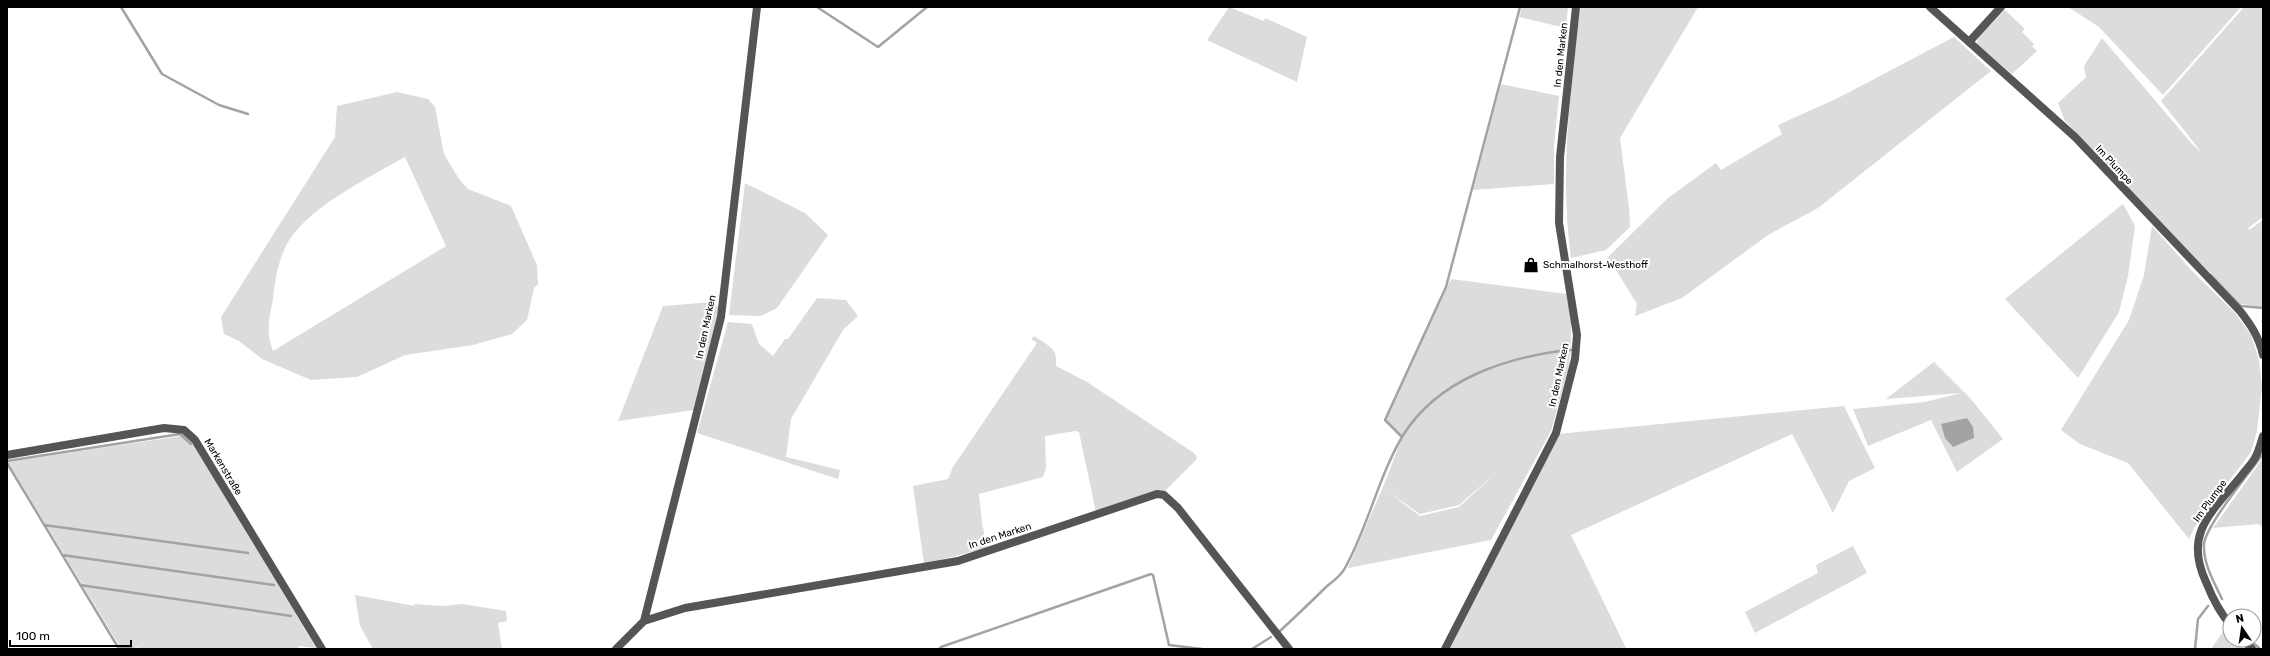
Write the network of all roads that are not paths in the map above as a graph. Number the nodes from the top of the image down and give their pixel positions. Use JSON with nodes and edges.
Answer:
{"nodes":[{"id":1,"x":757,"y":7,"type":"edge"},
{"id":2,"x":1576,"y":7,"type":"edge"},
{"id":3,"x":1930,"y":7,"type":"edge"},
{"id":4,"x":2001,"y":7,"type":"edge"},
{"id":5,"x":1969,"y":42,"type":"junction"},
{"id":6,"x":2263,"y":354,"type":"edge"},
{"id":7,"x":2263,"y":436,"type":"edge"},
{"id":8,"x":7,"y":455,"type":"edge"},
{"id":9,"x":2222,"y":612,"type":"edge"},
{"id":10,"x":644,"y":621,"type":"junction"},
{"id":11,"x":322,"y":649,"type":"edge"},
{"id":12,"x":616,"y":649,"type":"edge"},
{"id":13,"x":1289,"y":649,"type":"edge"},
{"id":14,"x":1445,"y":649,"type":"edge"}],
"edges":[{"from":1,"to":10,"type":"street","name":"In den Marken"},
{"from":2,"to":14,"type":"street","name":"In den Marken"},
{"from":3,"to":5,"type":"street","name":"Im Plumpe"},
{"from":4,"to":5,"type":"street"},
{"from":5,"to":6,"type":"street","name":"Im Plumpe"},
{"from":7,"to":9,"type":"street","name":"Im Plumpe"},
{"from":8,"to":11,"type":"street","name":"Markenstraße"},
{"from":10,"to":12,"type":"street","name":"In den Marken"},
{"from":10,"to":13,"type":"street","name":"In den Marken"}]}
